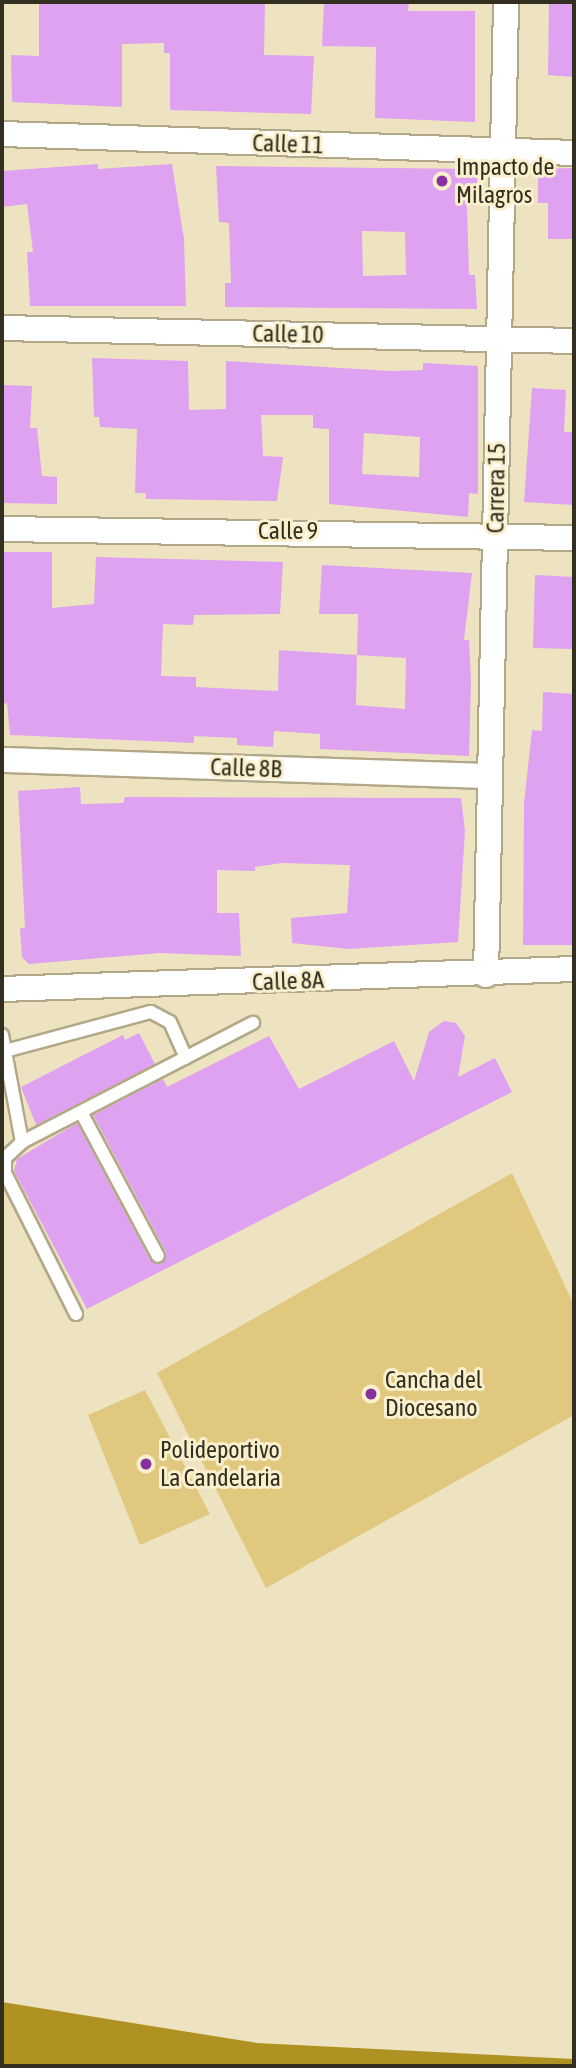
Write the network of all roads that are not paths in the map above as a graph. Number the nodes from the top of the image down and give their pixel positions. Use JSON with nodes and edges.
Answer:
{"nodes":[{"id":1,"x":506,"y":2,"type":"edge"},
{"id":2,"x":2,"y":134,"type":"edge"},
{"id":3,"x":503,"y":152,"type":"junction"},
{"id":4,"x":574,"y":153,"type":"edge"},
{"id":5,"x":2,"y":328,"type":"edge"},
{"id":6,"x":499,"y":339,"type":"junction"},
{"id":7,"x":574,"y":341,"type":"edge"},
{"id":8,"x":2,"y":529,"type":"edge"},
{"id":9,"x":495,"y":534,"type":"junction"},
{"id":10,"x":574,"y":538,"type":"edge"},
{"id":11,"x":2,"y":760,"type":"edge"},
{"id":12,"x":490,"y":776,"type":"junction"},
{"id":13,"x":574,"y":969,"type":"edge"},
{"id":14,"x":486,"y":975,"type":"junction"},
{"id":15,"x":2,"y":989,"type":"edge"},
{"id":16,"x":253,"y":1023,"type":"dead end"},
{"id":17,"x":2,"y":1035,"type":"edge"},
{"id":18,"x":5,"y":1051,"type":"junction"},
{"id":19,"x":186,"y":1058,"type":"junction"},
{"id":20,"x":81,"y":1112,"type":"junction"},
{"id":21,"x":22,"y":1142,"type":"junction"},
{"id":22,"x":158,"y":1256,"type":"dead end"},
{"id":23,"x":76,"y":1314,"type":"dead end"}],
"edges":[{"from":1,"to":3,"type":"street","name":"Carrera 15"},
{"from":2,"to":3,"type":"street","name":"Calle 11"},
{"from":3,"to":4,"type":"street","name":"Calle 11"},
{"from":3,"to":6,"type":"street","name":"Carrera 15"},
{"from":5,"to":6,"type":"street","name":"Calle 10"},
{"from":6,"to":7,"type":"street","name":"Calle 10"},
{"from":6,"to":9,"type":"street","name":"Carrera 15"},
{"from":8,"to":9,"type":"street","name":"Calle 9"},
{"from":9,"to":10,"type":"street","name":"Calle 9"},
{"from":9,"to":12,"type":"street","name":"Carrera 15"},
{"from":11,"to":12,"type":"street","name":"Calle 8B"},
{"from":12,"to":14,"type":"street","name":"Carrera 15"},
{"from":13,"to":14,"type":"street","name":"Calle 8A"},
{"from":14,"to":15,"type":"street","name":"Calle 8A"},
{"from":16,"to":19,"type":"lane"},
{"from":17,"to":18,"type":"lane"},
{"from":18,"to":19,"type":"lane"},
{"from":18,"to":21,"type":"lane"},
{"from":19,"to":20,"type":"lane"},
{"from":20,"to":21,"type":"lane"},
{"from":20,"to":22,"type":"lane"},
{"from":21,"to":23,"type":"lane"}]}
